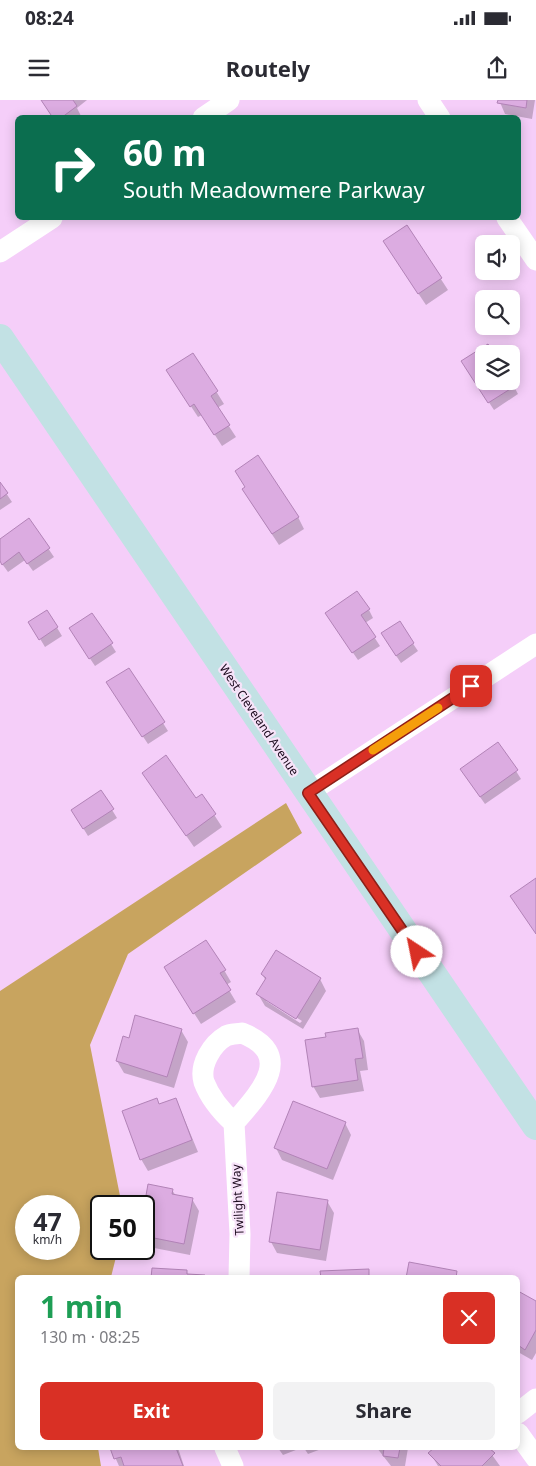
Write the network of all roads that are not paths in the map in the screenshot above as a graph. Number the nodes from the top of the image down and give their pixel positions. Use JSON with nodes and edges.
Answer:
{"nodes":[{"id":1,"x":229,"y":100,"type":"edge"},
{"id":2,"x":428,"y":100,"type":"edge"},
{"id":3,"x":207,"y":115,"type":"edge"},
{"id":4,"x":438,"y":115,"type":"edge"},
{"id":5,"x":49,"y":220,"type":"edge"},
{"id":6,"x":509,"y":220,"type":"edge"},
{"id":7,"x":0,"y":252,"type":"edge"},
{"id":8,"x":536,"y":260,"type":"edge"},
{"id":9,"x":0,"y":338,"type":"edge"},
{"id":10,"x":536,"y":644,"type":"edge"},
{"id":11,"x":308,"y":793,"type":"junction"},
{"id":12,"x":234,"y":1123,"type":"dead end"},
{"id":13,"x":536,"y":1126,"type":"edge"},
{"id":14,"x":239,"y":1275,"type":"edge"},
{"id":15,"x":536,"y":1399,"type":"edge"},
{"id":16,"x":520,"y":1411,"type":"edge"},
{"id":17,"x":520,"y":1436,"type":"edge"},
{"id":18,"x":227,"y":1450,"type":"edge"},
{"id":19,"x":536,"y":1458,"type":"edge"},
{"id":20,"x":233,"y":1466,"type":"edge"}],
"edges":[{"from":1,"to":3,"type":"street"},
{"from":2,"to":4,"type":"street"},
{"from":5,"to":7,"type":"street"},
{"from":6,"to":8,"type":"street"},
{"from":9,"to":11,"type":"main road","name":"West Cleveland Avenue"},
{"from":10,"to":11,"type":"street"},
{"from":11,"to":13,"type":"main road","name":"West Cleveland Avenue"},
{"from":12,"to":14,"type":"street","name":"Twilight Way"},
{"from":15,"to":16,"type":"street"},
{"from":17,"to":19,"type":"street"},
{"from":18,"to":20,"type":"street"}]}
